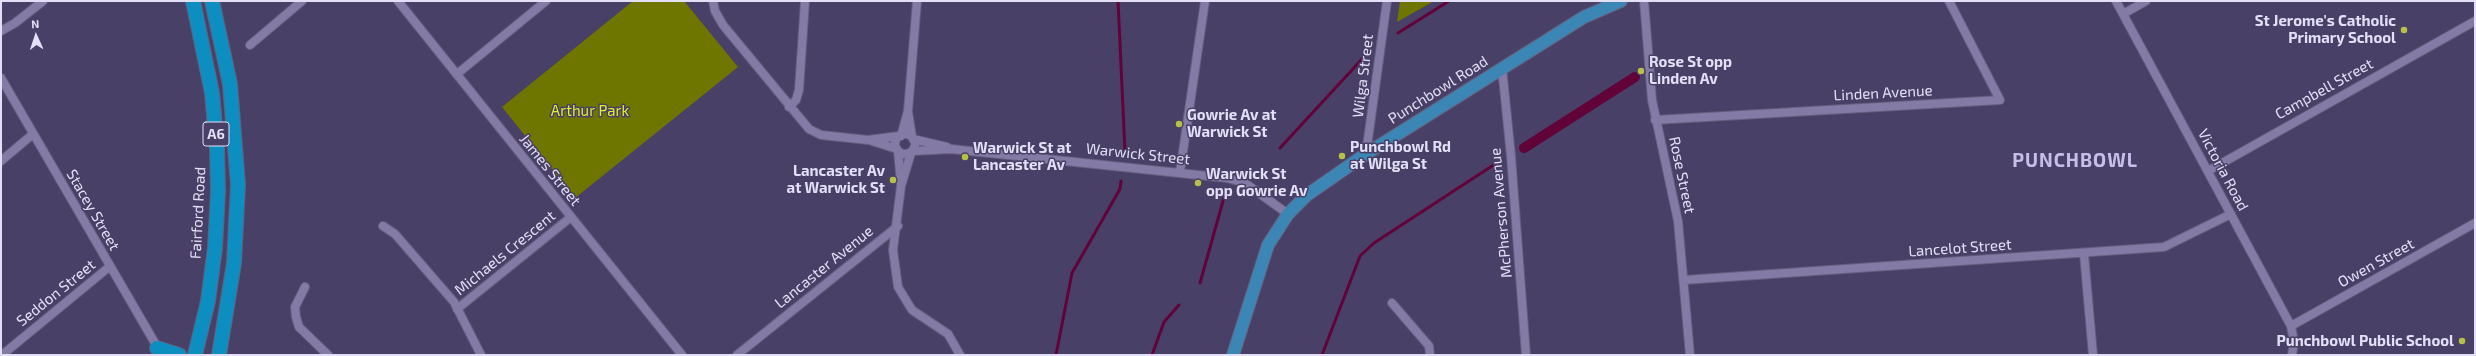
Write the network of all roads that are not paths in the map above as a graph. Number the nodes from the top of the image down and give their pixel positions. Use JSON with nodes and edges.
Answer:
{"nodes":[{"id":1,"x":43,"y":1,"type":"edge"},
{"id":2,"x":193,"y":1,"type":"edge"},
{"id":3,"x":212,"y":1,"type":"edge"},
{"id":4,"x":302,"y":1,"type":"edge"},
{"id":5,"x":398,"y":1,"type":"edge"},
{"id":6,"x":546,"y":1,"type":"edge"},
{"id":7,"x":713,"y":1,"type":"edge"},
{"id":8,"x":805,"y":1,"type":"edge"},
{"id":9,"x":917,"y":1,"type":"edge"},
{"id":10,"x":1205,"y":1,"type":"edge"},
{"id":11,"x":1387,"y":1,"type":"edge"},
{"id":12,"x":1621,"y":1,"type":"edge"},
{"id":13,"x":1644,"y":1,"type":"edge"},
{"id":14,"x":1949,"y":1,"type":"edge"},
{"id":15,"x":2116,"y":1,"type":"edge"},
{"id":16,"x":2146,"y":1,"type":"edge"},
{"id":17,"x":2123,"y":14,"type":"junction"},
{"id":18,"x":2475,"y":21,"type":"edge"},
{"id":19,"x":1,"y":31,"type":"edge"},
{"id":20,"x":250,"y":45,"type":"dead end"},
{"id":21,"x":1502,"y":68,"type":"junction"},
{"id":22,"x":457,"y":74,"type":"junction"},
{"id":23,"x":1,"y":78,"type":"edge"},
{"id":24,"x":789,"y":107,"type":"junction"},
{"id":25,"x":908,"y":111,"type":"junction"},
{"id":26,"x":1656,"y":120,"type":"junction"},
{"id":27,"x":33,"y":134,"type":"junction"},
{"id":28,"x":900,"y":136,"type":"junction"},
{"id":29,"x":913,"y":138,"type":"junction"},
{"id":30,"x":868,"y":140,"type":"junction"},
{"id":31,"x":952,"y":149,"type":"junction"},
{"id":32,"x":898,"y":150,"type":"junction"},
{"id":33,"x":912,"y":152,"type":"junction"},
{"id":34,"x":1366,"y":154,"type":"junction"},
{"id":35,"x":1,"y":161,"type":"edge"},
{"id":36,"x":2208,"y":171,"type":"junction"},
{"id":37,"x":1180,"y":172,"type":"junction"},
{"id":38,"x":901,"y":186,"type":"junction"},
{"id":39,"x":1288,"y":214,"type":"junction"},
{"id":40,"x":2230,"y":214,"type":"junction"},
{"id":41,"x":571,"y":218,"type":"junction"},
{"id":42,"x":2475,"y":223,"type":"edge"},
{"id":43,"x":382,"y":226,"type":"dead end"},
{"id":44,"x":898,"y":226,"type":"junction"},
{"id":45,"x":2084,"y":254,"type":"junction"},
{"id":46,"x":109,"y":267,"type":"junction"},
{"id":47,"x":1684,"y":280,"type":"junction"},
{"id":48,"x":305,"y":286,"type":"dead end"},
{"id":49,"x":1392,"y":303,"type":"dead end"},
{"id":50,"x":457,"y":309,"type":"junction"},
{"id":51,"x":2291,"y":326,"type":"junction"},
{"id":52,"x":159,"y":351,"type":"edge"},
{"id":53,"x":196,"y":351,"type":"edge"},
{"id":54,"x":2,"y":355,"type":"edge"},
{"id":55,"x":180,"y":355,"type":"edge"},
{"id":56,"x":219,"y":355,"type":"edge"},
{"id":57,"x":328,"y":355,"type":"edge"},
{"id":58,"x":482,"y":355,"type":"edge"},
{"id":59,"x":682,"y":355,"type":"edge"},
{"id":60,"x":736,"y":355,"type":"edge"},
{"id":61,"x":960,"y":355,"type":"edge"},
{"id":62,"x":1233,"y":355,"type":"edge"},
{"id":63,"x":1430,"y":355,"type":"edge"},
{"id":64,"x":1526,"y":355,"type":"edge"},
{"id":65,"x":1690,"y":355,"type":"edge"},
{"id":66,"x":2093,"y":355,"type":"edge"},
{"id":67,"x":2292,"y":355,"type":"edge"}],
"edges":[{"from":1,"to":19,"type":"street"},
{"from":2,"to":53,"type":"highway","name":"Fairford Road","number":"A6"},
{"from":3,"to":56,"type":"highway","number":"A6"},
{"from":4,"to":20,"type":"street"},
{"from":5,"to":22,"type":"street","name":"James Street"},
{"from":6,"to":22,"type":"street"},
{"from":7,"to":24,"type":"street"},
{"from":8,"to":24,"type":"street"},
{"from":9,"to":25,"type":"street"},
{"from":10,"to":37,"type":"street"},
{"from":11,"to":34,"type":"street","name":"Wilga Street"},
{"from":12,"to":21,"type":"main road","name":"Punchbowl Road"},
{"from":13,"to":26,"type":"street","name":"Rose Street"},
{"from":14,"to":26,"type":"street","name":"Linden Avenue"},
{"from":15,"to":17,"type":"street","name":"Victoria Road"},
{"from":16,"to":17,"type":"street"},
{"from":17,"to":36,"type":"street","name":"Victoria Road"},
{"from":18,"to":36,"type":"street","name":"Campbell Street"},
{"from":21,"to":34,"type":"main road","name":"Punchbowl Road"},
{"from":21,"to":64,"type":"street","name":"McPherson Avenue"},
{"from":22,"to":41,"type":"street","name":"James Street"},
{"from":23,"to":27,"type":"street","name":"Stacey Street"},
{"from":24,"to":30,"type":"street"},
{"from":25,"to":28,"type":"street"},
{"from":25,"to":29,"type":"street"},
{"from":26,"to":47,"type":"street","name":"Rose Street"},
{"from":27,"to":35,"type":"street"},
{"from":27,"to":46,"type":"street","name":"Stacey Street"},
{"from":28,"to":29,"type":"street"},
{"from":28,"to":30,"type":"street"},
{"from":28,"to":32,"type":"street"},
{"from":29,"to":31,"type":"street","name":"Warwick Street"},
{"from":29,"to":33,"type":"street"},
{"from":30,"to":32,"type":"street"},
{"from":31,"to":33,"type":"street","name":"Warwick Street"},
{"from":31,"to":37,"type":"street","name":"Warwick Street"},
{"from":32,"to":33,"type":"street"},
{"from":32,"to":38,"type":"street"},
{"from":33,"to":38,"type":"street"},
{"from":34,"to":39,"type":"main road","name":"Punchbowl Road"},
{"from":36,"to":40,"type":"street","name":"Victoria Road"},
{"from":37,"to":39,"type":"street","name":"Warwick Street"},
{"from":38,"to":44,"type":"street"},
{"from":39,"to":62,"type":"main road","name":"Punchbowl Road"},
{"from":40,"to":45,"type":"street","name":"Lancelot Street"},
{"from":40,"to":51,"type":"street","name":"Victoria Road"},
{"from":41,"to":50,"type":"street","name":"Michaels Crescent"},
{"from":41,"to":59,"type":"street","name":"James Street"},
{"from":42,"to":51,"type":"street","name":"Owen Street"},
{"from":43,"to":50,"type":"street","name":"Michaels Crescent"},
{"from":44,"to":60,"type":"street","name":"Lancaster Avenue"},
{"from":44,"to":61,"type":"street"},
{"from":45,"to":47,"type":"street","name":"Lancelot Street"},
{"from":45,"to":66,"type":"street"},
{"from":46,"to":52,"type":"street","name":"Stacey Street"},
{"from":46,"to":54,"type":"street","name":"Seddon Street"},
{"from":47,"to":65,"type":"street","name":"Rose Street"},
{"from":48,"to":57,"type":"street"},
{"from":49,"to":63,"type":"street"},
{"from":50,"to":58,"type":"street","name":"Michaels Crescent"},
{"from":51,"to":67,"type":"street","name":"Victoria Road"},
{"from":52,"to":55,"type":"highway"},
{"from":53,"to":55,"type":"highway"}]}
